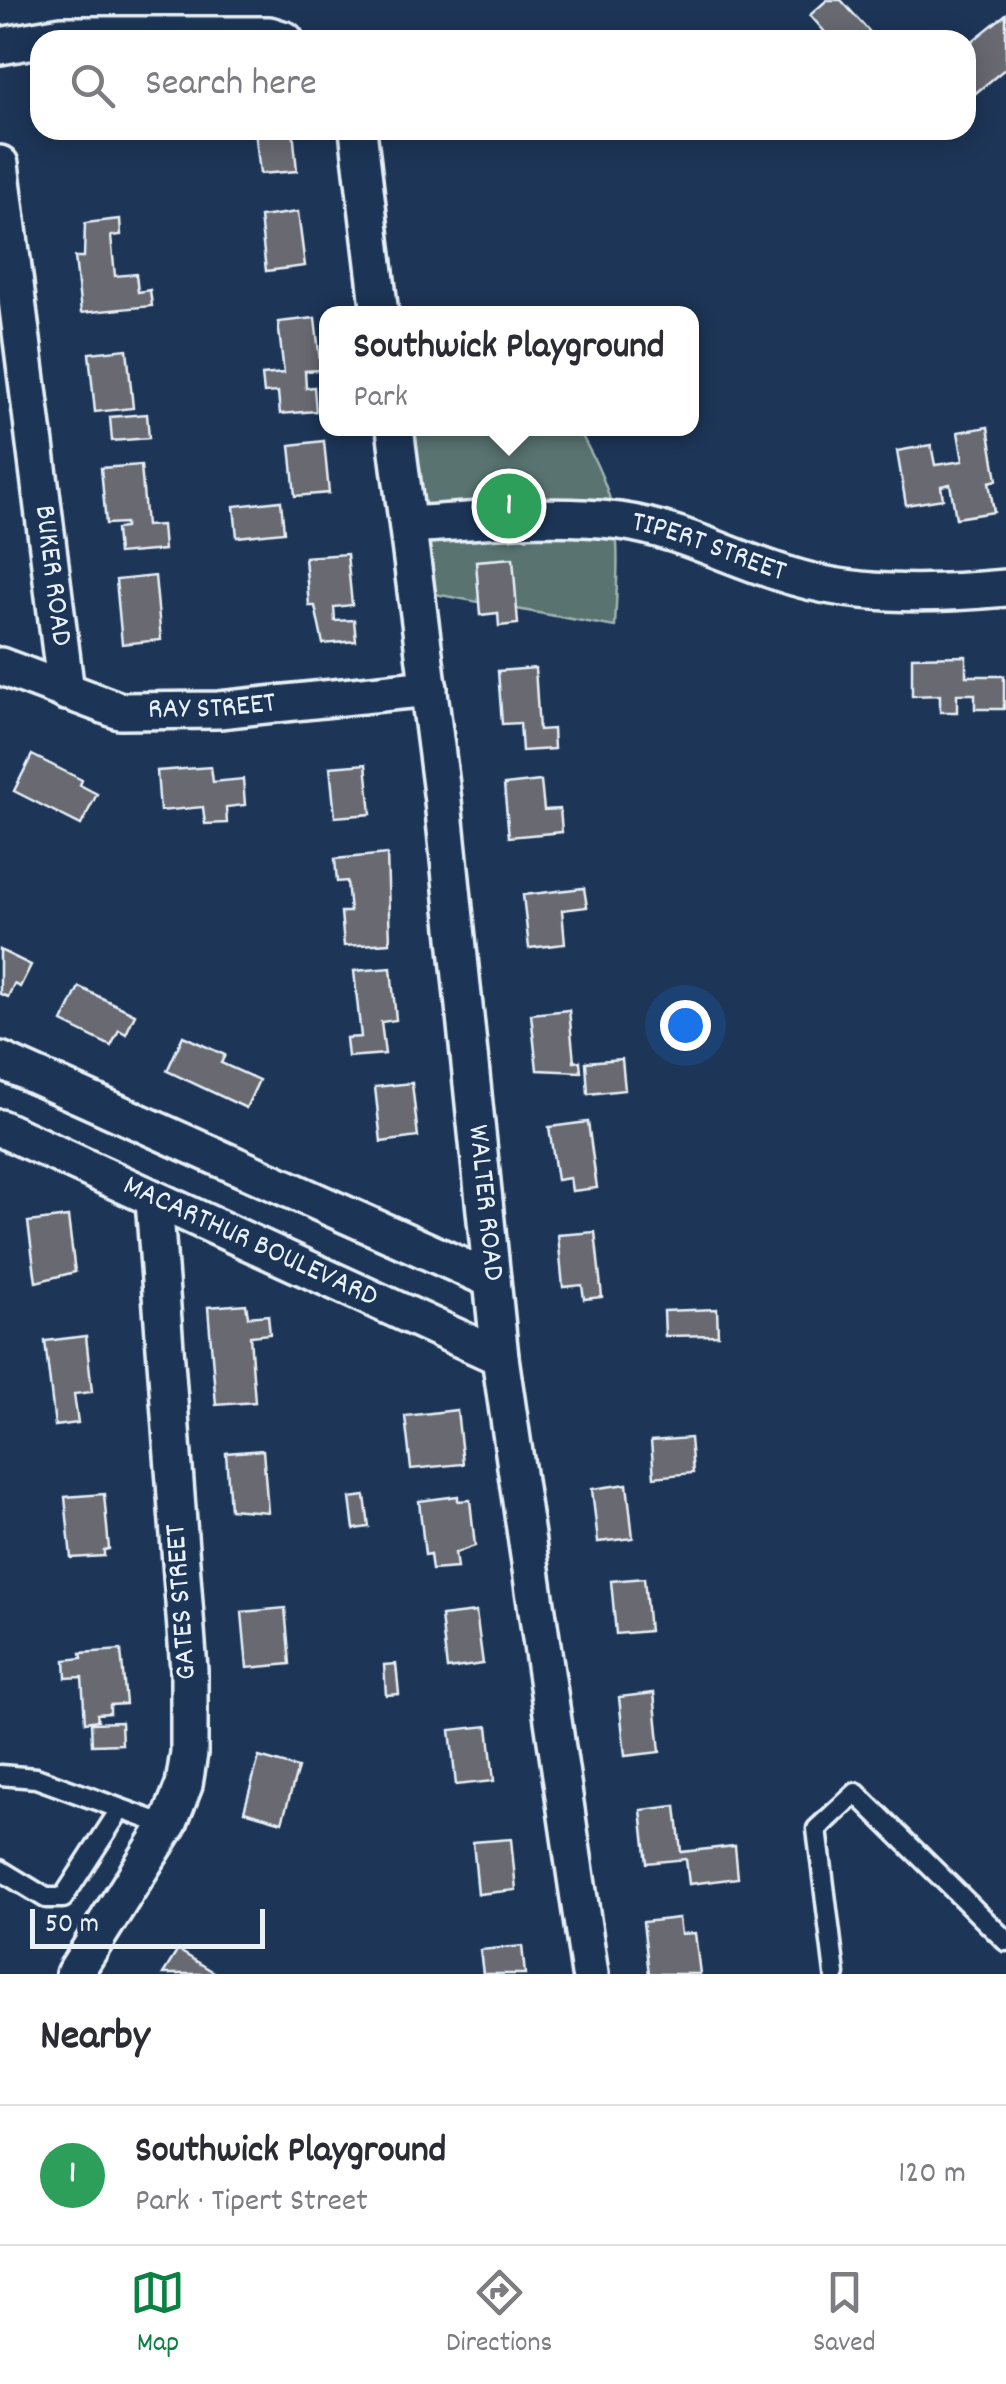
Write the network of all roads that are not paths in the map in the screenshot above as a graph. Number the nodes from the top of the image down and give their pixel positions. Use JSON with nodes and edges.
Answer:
{"nodes":[{"id":1,"x":30,"y":41,"type":"edge"},
{"id":2,"x":0,"y":46,"type":"edge"},
{"id":3,"x":359,"y":140,"type":"edge"},
{"id":4,"x":0,"y":164,"type":"edge"},
{"id":5,"x":379,"y":306,"type":"edge"},
{"id":6,"x":396,"y":436,"type":"edge"},
{"id":7,"x":408,"y":525,"type":"junction"},
{"id":8,"x":1006,"y":588,"type":"edge"},
{"id":9,"x":0,"y":666,"type":"edge"},
{"id":10,"x":429,"y":688,"type":"junction"},
{"id":11,"x":66,"y":692,"type":"junction"},
{"id":12,"x":0,"y":1060,"type":"edge"},
{"id":13,"x":0,"y":1128,"type":"edge"},
{"id":14,"x":154,"y":1200,"type":"junction"},
{"id":15,"x":492,"y":1280,"type":"junction"},
{"id":16,"x":500,"y":1357,"type":"junction"},
{"id":17,"x":0,"y":1776,"type":"edge"},
{"id":18,"x":120,"y":1810,"type":"junction"},
{"id":19,"x":168,"y":1826,"type":"junction"},
{"id":20,"x":0,"y":1870,"type":"edge"},
{"id":21,"x":1006,"y":1941,"type":"edge"},
{"id":22,"x":74,"y":1974,"type":"edge"},
{"id":23,"x":590,"y":1974,"type":"edge"},
{"id":24,"x":835,"y":1974,"type":"edge"}],
"edges":[{"from":1,"to":2,"type":"street"},
{"from":3,"to":5,"type":"street"},
{"from":4,"to":11,"type":"street","name":"BUKER ROAD"},
{"from":6,"to":7,"type":"street","name":"WALTER ROAD"},
{"from":7,"to":8,"type":"street","name":"TIPERT STREET"},
{"from":7,"to":10,"type":"street","name":"WALTER ROAD"},
{"from":9,"to":11,"type":"street","name":"RAY STREET"},
{"from":10,"to":11,"type":"street","name":"RAY STREET"},
{"from":10,"to":15,"type":"street","name":"WALTER ROAD"},
{"from":12,"to":15,"type":"street","name":"MACARTHUR BOULEVARD"},
{"from":13,"to":14,"type":"street","name":"MACARTHUR BOULEVARD"},
{"from":14,"to":16,"type":"street","name":"MACARTHUR BOULEVARD"},
{"from":14,"to":19,"type":"street","name":"GATES STREET"},
{"from":15,"to":16,"type":"street","name":"WALTER ROAD"},
{"from":16,"to":23,"type":"street","name":"WALTER ROAD"},
{"from":17,"to":18,"type":"lane"},
{"from":18,"to":19,"type":"lane"},
{"from":18,"to":20,"type":"lane"},
{"from":19,"to":22,"type":"street","name":"GATES STREET"},
{"from":21,"to":24,"type":"lane"}]}
